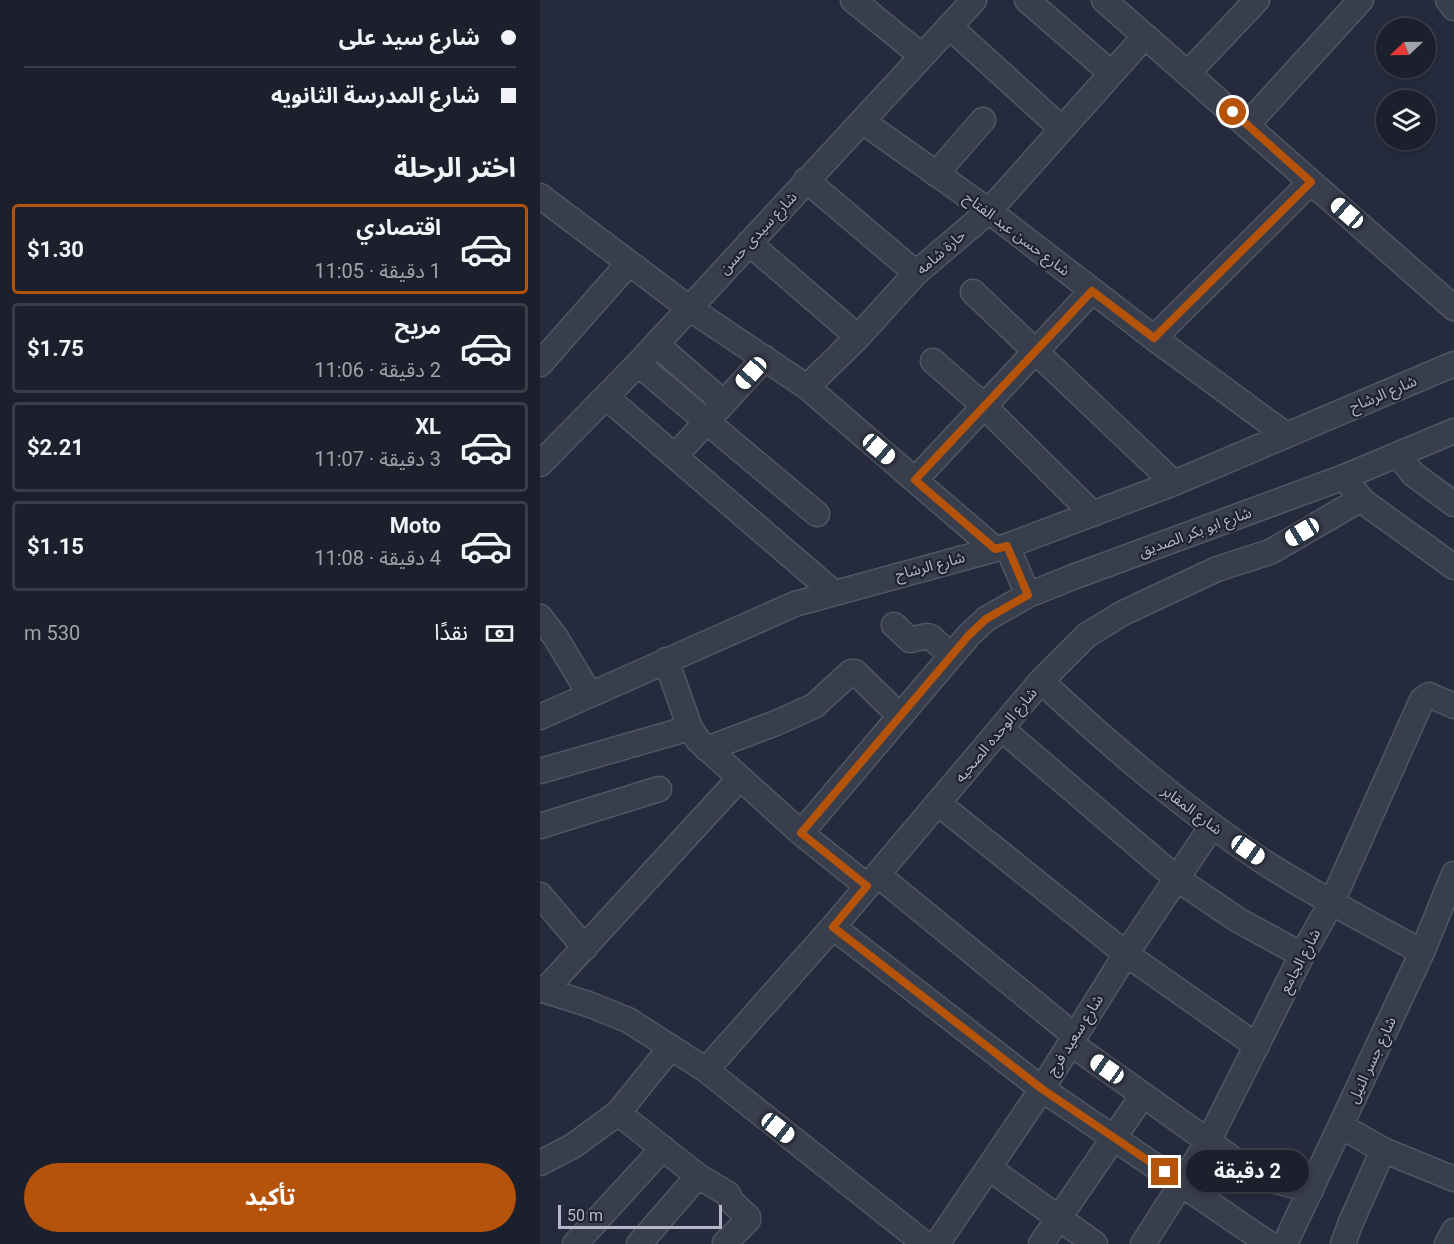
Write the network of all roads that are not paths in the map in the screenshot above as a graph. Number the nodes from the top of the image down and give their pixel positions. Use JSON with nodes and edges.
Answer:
{"nodes":[{"id":1,"x":974,"y":0,"type":"edge"},
{"id":2,"x":1027,"y":0,"type":"edge"},
{"id":3,"x":1104,"y":0,"type":"edge"},
{"id":4,"x":1257,"y":0,"type":"edge"},
{"id":5,"x":1361,"y":0,"type":"edge"},
{"id":6,"x":1448,"y":0,"type":"edge"},
{"id":7,"x":864,"y":3,"type":"edge"},
{"id":8,"x":1454,"y":8,"type":"edge"},
{"id":9,"x":950,"y":27,"type":"junction"},
{"id":10,"x":1145,"y":36,"type":"junction"},
{"id":11,"x":922,"y":56,"type":"junction"},
{"id":12,"x":1111,"y":73,"type":"junction"},
{"id":13,"x":1188,"y":73,"type":"junction"},
{"id":14,"x":983,"y":120,"type":"dead end"},
{"id":15,"x":862,"y":121,"type":"junction"},
{"id":16,"x":1247,"y":125,"type":"junction"},
{"id":17,"x":1062,"y":128,"type":"junction"},
{"id":18,"x":936,"y":174,"type":"junction"},
{"id":19,"x":806,"y":180,"type":"junction"},
{"id":20,"x":1311,"y":182,"type":"junction"},
{"id":21,"x":540,"y":196,"type":"edge"},
{"id":22,"x":989,"y":211,"type":"junction"},
{"id":23,"x":749,"y":243,"type":"junction"},
{"id":24,"x":629,"y":263,"type":"junction"},
{"id":25,"x":916,"y":273,"type":"junction"},
{"id":26,"x":1092,"y":291,"type":"junction"},
{"id":27,"x":973,"y":292,"type":"dead end"},
{"id":28,"x":689,"y":308,"type":"junction"},
{"id":29,"x":1454,"y":308,"type":"edge"},
{"id":30,"x":858,"y":337,"type":"junction"},
{"id":31,"x":1154,"y":338,"type":"junction"},
{"id":32,"x":656,"y":344,"type":"junction"},
{"id":33,"x":1035,"y":351,"type":"junction"},
{"id":34,"x":765,"y":358,"type":"junction"},
{"id":35,"x":933,"y":361,"type":"dead end"},
{"id":36,"x":540,"y":364,"type":"edge"},
{"id":37,"x":638,"y":364,"type":"junction"},
{"id":38,"x":1454,"y":364,"type":"edge"},
{"id":39,"x":807,"y":387,"type":"junction"},
{"id":40,"x":606,"y":397,"type":"junction"},
{"id":41,"x":724,"y":403,"type":"junction"},
{"id":42,"x":984,"y":406,"type":"junction"},
{"id":43,"x":706,"y":422,"type":"junction"},
{"id":44,"x":1453,"y":432,"type":"edge"},
{"id":45,"x":1286,"y":435,"type":"junction"},
{"id":46,"x":1398,"y":454,"type":"junction"},
{"id":47,"x":675,"y":456,"type":"junction"},
{"id":48,"x":540,"y":464,"type":"edge"},
{"id":49,"x":1344,"y":477,"type":"junction"},
{"id":50,"x":915,"y":480,"type":"junction"},
{"id":51,"x":1174,"y":483,"type":"junction"},
{"id":52,"x":1361,"y":499,"type":"junction"},
{"id":53,"x":1454,"y":504,"type":"edge"},
{"id":54,"x":817,"y":514,"type":"dead end"},
{"id":55,"x":1093,"y":514,"type":"junction"},
{"id":56,"x":1001,"y":548,"type":"junction"},
{"id":57,"x":1454,"y":567,"type":"edge"},
{"id":58,"x":833,"y":592,"type":"junction"},
{"id":59,"x":1028,"y":595,"type":"junction"},
{"id":60,"x":540,"y":617,"type":"edge"},
{"id":61,"x":894,"y":626,"type":"dead end"},
{"id":62,"x":951,"y":656,"type":"junction"},
{"id":63,"x":666,"y":660,"type":"junction"},
{"id":64,"x":1041,"y":681,"type":"junction"},
{"id":65,"x":590,"y":695,"type":"junction"},
{"id":66,"x":1454,"y":706,"type":"edge"},
{"id":67,"x":900,"y":716,"type":"junction"},
{"id":68,"x":540,"y":717,"type":"edge"},
{"id":69,"x":690,"y":728,"type":"junction"},
{"id":70,"x":1002,"y":729,"type":"junction"},
{"id":71,"x":707,"y":749,"type":"junction"},
{"id":72,"x":540,"y":771,"type":"edge"},
{"id":73,"x":739,"y":779,"type":"junction"},
{"id":74,"x":659,"y":789,"type":"dead end"},
{"id":75,"x":939,"y":804,"type":"junction"},
{"id":76,"x":540,"y":826,"type":"edge"},
{"id":77,"x":1212,"y":826,"type":"junction"},
{"id":78,"x":801,"y":833,"type":"junction"},
{"id":79,"x":1176,"y":878,"type":"junction"},
{"id":80,"x":872,"y":881,"type":"junction"},
{"id":81,"x":1452,"y":882,"type":"edge"},
{"id":82,"x":540,"y":895,"type":"edge"},
{"id":83,"x":1332,"y":902,"type":"junction"},
{"id":84,"x":833,"y":927,"type":"junction"},
{"id":85,"x":585,"y":948,"type":"junction"},
{"id":86,"x":1422,"y":952,"type":"junction"},
{"id":87,"x":1126,"y":954,"type":"junction"},
{"id":88,"x":1302,"y":955,"type":"junction"},
{"id":89,"x":543,"y":990,"type":"edge"},
{"id":90,"x":1073,"y":1040,"type":"junction"},
{"id":91,"x":1257,"y":1046,"type":"junction"},
{"id":92,"x":670,"y":1047,"type":"junction"},
{"id":93,"x":706,"y":1070,"type":"junction"},
{"id":94,"x":1042,"y":1089,"type":"junction"},
{"id":95,"x":1143,"y":1095,"type":"junction"},
{"id":96,"x":618,"y":1113,"type":"junction"},
{"id":97,"x":1341,"y":1126,"type":"junction"},
{"id":98,"x":1115,"y":1137,"type":"junction"},
{"id":99,"x":1208,"y":1142,"type":"junction"},
{"id":100,"x":663,"y":1148,"type":"junction"},
{"id":101,"x":1383,"y":1150,"type":"junction"},
{"id":102,"x":540,"y":1163,"type":"edge"},
{"id":103,"x":989,"y":1168,"type":"junction"},
{"id":104,"x":698,"y":1176,"type":"junction"},
{"id":105,"x":1454,"y":1179,"type":"edge"},
{"id":106,"x":1181,"y":1184,"type":"junction"},
{"id":107,"x":1311,"y":1190,"type":"junction"},
{"id":108,"x":1059,"y":1217,"type":"junction"},
{"id":109,"x":1454,"y":1231,"type":"edge"},
{"id":110,"x":575,"y":1244,"type":"edge"},
{"id":111,"x":639,"y":1244,"type":"edge"},
{"id":112,"x":725,"y":1244,"type":"edge"},
{"id":113,"x":925,"y":1244,"type":"edge"},
{"id":114,"x":937,"y":1244,"type":"edge"},
{"id":115,"x":1041,"y":1244,"type":"edge"},
{"id":116,"x":1095,"y":1244,"type":"edge"},
{"id":117,"x":1143,"y":1244,"type":"edge"},
{"id":118,"x":1269,"y":1244,"type":"edge"},
{"id":119,"x":1285,"y":1244,"type":"edge"},
{"id":120,"x":1343,"y":1244,"type":"edge"},
{"id":121,"x":1447,"y":1244,"type":"edge"}],
"edges":[{"from":1,"to":9,"type":"street","name":"شارع سيدى حسن"},
{"from":2,"to":12,"type":"street"},
{"from":3,"to":10,"type":"street"},
{"from":4,"to":13,"type":"street"},
{"from":5,"to":16,"type":"street"},
{"from":6,"to":8,"type":"street"},
{"from":7,"to":11,"type":"street"},
{"from":9,"to":11,"type":"street","name":"شارع سيدى حسن"},
{"from":9,"to":17,"type":"street"},
{"from":10,"to":12,"type":"street","name":"حارة شامه"},
{"from":10,"to":13,"type":"street"},
{"from":11,"to":15,"type":"street","name":"شارع سيدى حسن"},
{"from":12,"to":17,"type":"street","name":"حارة شامه"},
{"from":13,"to":16,"type":"street"},
{"from":14,"to":18,"type":"street"},
{"from":15,"to":18,"type":"street","name":"شارع حسن عبد الفتاح"},
{"from":15,"to":19,"type":"street","name":"شارع سيدى حسن"},
{"from":16,"to":20,"type":"street"},
{"from":17,"to":22,"type":"street","name":"حارة شامه"},
{"from":18,"to":22,"type":"street","name":"شارع حسن عبد الفتاح"},
{"from":19,"to":23,"type":"street","name":"شارع سيدى حسن"},
{"from":19,"to":25,"type":"street"},
{"from":20,"to":29,"type":"street"},
{"from":20,"to":31,"type":"street"},
{"from":21,"to":24,"type":"street"},
{"from":22,"to":25,"type":"street","name":"حارة شامه"},
{"from":22,"to":26,"type":"street","name":"شارع حسن عبد الفتاح"},
{"from":23,"to":28,"type":"street","name":"شارع سيدى حسن"},
{"from":23,"to":30,"type":"street"},
{"from":24,"to":28,"type":"street"},
{"from":24,"to":36,"type":"street"},
{"from":25,"to":30,"type":"street","name":"حارة شامه"},
{"from":26,"to":31,"type":"street","name":"شارع حسن عبد الفتاح"},
{"from":26,"to":33,"type":"street"},
{"from":27,"to":33,"type":"street"},
{"from":28,"to":32,"type":"street","name":"شارع سيدى حسن"},
{"from":28,"to":34,"type":"street"},
{"from":30,"to":39,"type":"street","name":"حارة شامه"},
{"from":31,"to":45,"type":"street","name":"شارع حسن عبد الفتاح"},
{"from":32,"to":37,"type":"street","name":"شارع سيدى حسن"},
{"from":32,"to":41,"type":"street"},
{"from":33,"to":42,"type":"street"},
{"from":33,"to":51,"type":"street"},
{"from":34,"to":39,"type":"street"},
{"from":34,"to":41,"type":"street"},
{"from":35,"to":42,"type":"street"},
{"from":37,"to":40,"type":"street","name":"شارع سيدى حسن"},
{"from":37,"to":43,"type":"street"},
{"from":38,"to":45,"type":"street","name":"شارع الرشاح"},
{"from":39,"to":50,"type":"street"},
{"from":40,"to":47,"type":"street"},
{"from":40,"to":48,"type":"street","name":"شارع سيدى حسن"},
{"from":41,"to":43,"type":"street"},
{"from":42,"to":50,"type":"street"},
{"from":42,"to":55,"type":"street"},
{"from":43,"to":47,"type":"street"},
{"from":43,"to":54,"type":"street"},
{"from":44,"to":46,"type":"street","name":"شارع ابو بكر الصديق"},
{"from":45,"to":51,"type":"street","name":"شارع الرشاح"},
{"from":46,"to":49,"type":"street","name":"شارع ابو بكر الصديق"},
{"from":46,"to":53,"type":"street"},
{"from":47,"to":58,"type":"street"},
{"from":49,"to":52,"type":"street"},
{"from":49,"to":59,"type":"street","name":"شارع ابو بكر الصديق"},
{"from":50,"to":56,"type":"street"},
{"from":51,"to":55,"type":"street","name":"شارع الرشاح"},
{"from":52,"to":57,"type":"street"},
{"from":52,"to":64,"type":"street","name":"شارع الوحده الصحيه"},
{"from":55,"to":56,"type":"street","name":"شارع الرشاح"},
{"from":56,"to":58,"type":"street","name":"شارع الرشاح"},
{"from":56,"to":59,"type":"street"},
{"from":58,"to":63,"type":"street","name":"شارع الرشاح"},
{"from":59,"to":62,"type":"street","name":"شارع ابو بكر الصديق"},
{"from":60,"to":65,"type":"street"},
{"from":61,"to":62,"type":"street"},
{"from":62,"to":67,"type":"street","name":"شارع ابو بكر الصديق"},
{"from":63,"to":65,"type":"street","name":"شارع الرشاح"},
{"from":63,"to":69,"type":"street"},
{"from":64,"to":70,"type":"street","name":"شارع الوحده الصحيه"},
{"from":64,"to":77,"type":"street","name":"شارع المقابر"},
{"from":65,"to":68,"type":"street","name":"شارع الرشاح"},
{"from":66,"to":83,"type":"street","name":"شارع الجامع"},
{"from":67,"to":71,"type":"street"},
{"from":67,"to":78,"type":"street","name":"شارع ابو بكر الصديق"},
{"from":69,"to":71,"type":"street"},
{"from":69,"to":72,"type":"street"},
{"from":70,"to":75,"type":"street","name":"شارع الوحده الصحيه"},
{"from":70,"to":79,"type":"street"},
{"from":71,"to":73,"type":"street"},
{"from":73,"to":78,"type":"street"},
{"from":73,"to":85,"type":"street"},
{"from":74,"to":76,"type":"street"},
{"from":75,"to":80,"type":"street","name":"شارع الوحده الصحيه"},
{"from":75,"to":87,"type":"street"},
{"from":77,"to":79,"type":"street","name":"شارع سعيد فرج"},
{"from":77,"to":83,"type":"street","name":"شارع المقابر"},
{"from":78,"to":80,"type":"street"},
{"from":79,"to":87,"type":"street","name":"شارع سعيد فرج"},
{"from":79,"to":88,"type":"street"},
{"from":80,"to":84,"type":"street","name":"شارع الوحده الصحيه"},
{"from":80,"to":90,"type":"street"},
{"from":81,"to":86,"type":"street","name":"شارع جسر النيل"},
{"from":82,"to":85,"type":"street"},
{"from":83,"to":86,"type":"street","name":"شارع المقابر"},
{"from":83,"to":88,"type":"street","name":"شارع الجامع"},
{"from":84,"to":93,"type":"street","name":"شارع الوحده الصحيه"},
{"from":84,"to":94,"type":"street"},
{"from":85,"to":89,"type":"street"},
{"from":86,"to":97,"type":"street","name":"شارع جسر النيل"},
{"from":87,"to":90,"type":"street","name":"شارع سعيد فرج"},
{"from":87,"to":91,"type":"street"},
{"from":88,"to":91,"type":"street","name":"شارع الجامع"},
{"from":89,"to":92,"type":"street"},
{"from":90,"to":94,"type":"street","name":"شارع سعيد فرج"},
{"from":90,"to":95,"type":"street"},
{"from":91,"to":99,"type":"street","name":"شارع الجامع"},
{"from":92,"to":93,"type":"street"},
{"from":92,"to":96,"type":"street"},
{"from":93,"to":113,"type":"street"},
{"from":94,"to":98,"type":"street"},
{"from":94,"to":103,"type":"street","name":"شارع سعيد فرج"},
{"from":95,"to":98,"type":"street"},
{"from":95,"to":99,"type":"street"},
{"from":96,"to":100,"type":"street"},
{"from":96,"to":102,"type":"street"},
{"from":97,"to":101,"type":"street"},
{"from":97,"to":107,"type":"street","name":"شارع جسر النيل"},
{"from":98,"to":106,"type":"street"},
{"from":98,"to":108,"type":"street"},
{"from":99,"to":106,"type":"street","name":"شارع الجامع"},
{"from":99,"to":107,"type":"street"},
{"from":100,"to":104,"type":"street"},
{"from":100,"to":110,"type":"street"},
{"from":101,"to":105,"type":"street"},
{"from":101,"to":120,"type":"street"},
{"from":103,"to":108,"type":"street"},
{"from":103,"to":114,"type":"street","name":"شارع سعيد فرج"},
{"from":104,"to":111,"type":"street"},
{"from":104,"to":112,"type":"street"},
{"from":106,"to":117,"type":"street","name":"شارع الجامع"},
{"from":106,"to":118,"type":"street"},
{"from":107,"to":119,"type":"street","name":"شارع جسر النيل"},
{"from":108,"to":115,"type":"street"},
{"from":108,"to":116,"type":"street"},
{"from":109,"to":121,"type":"street"}]}
